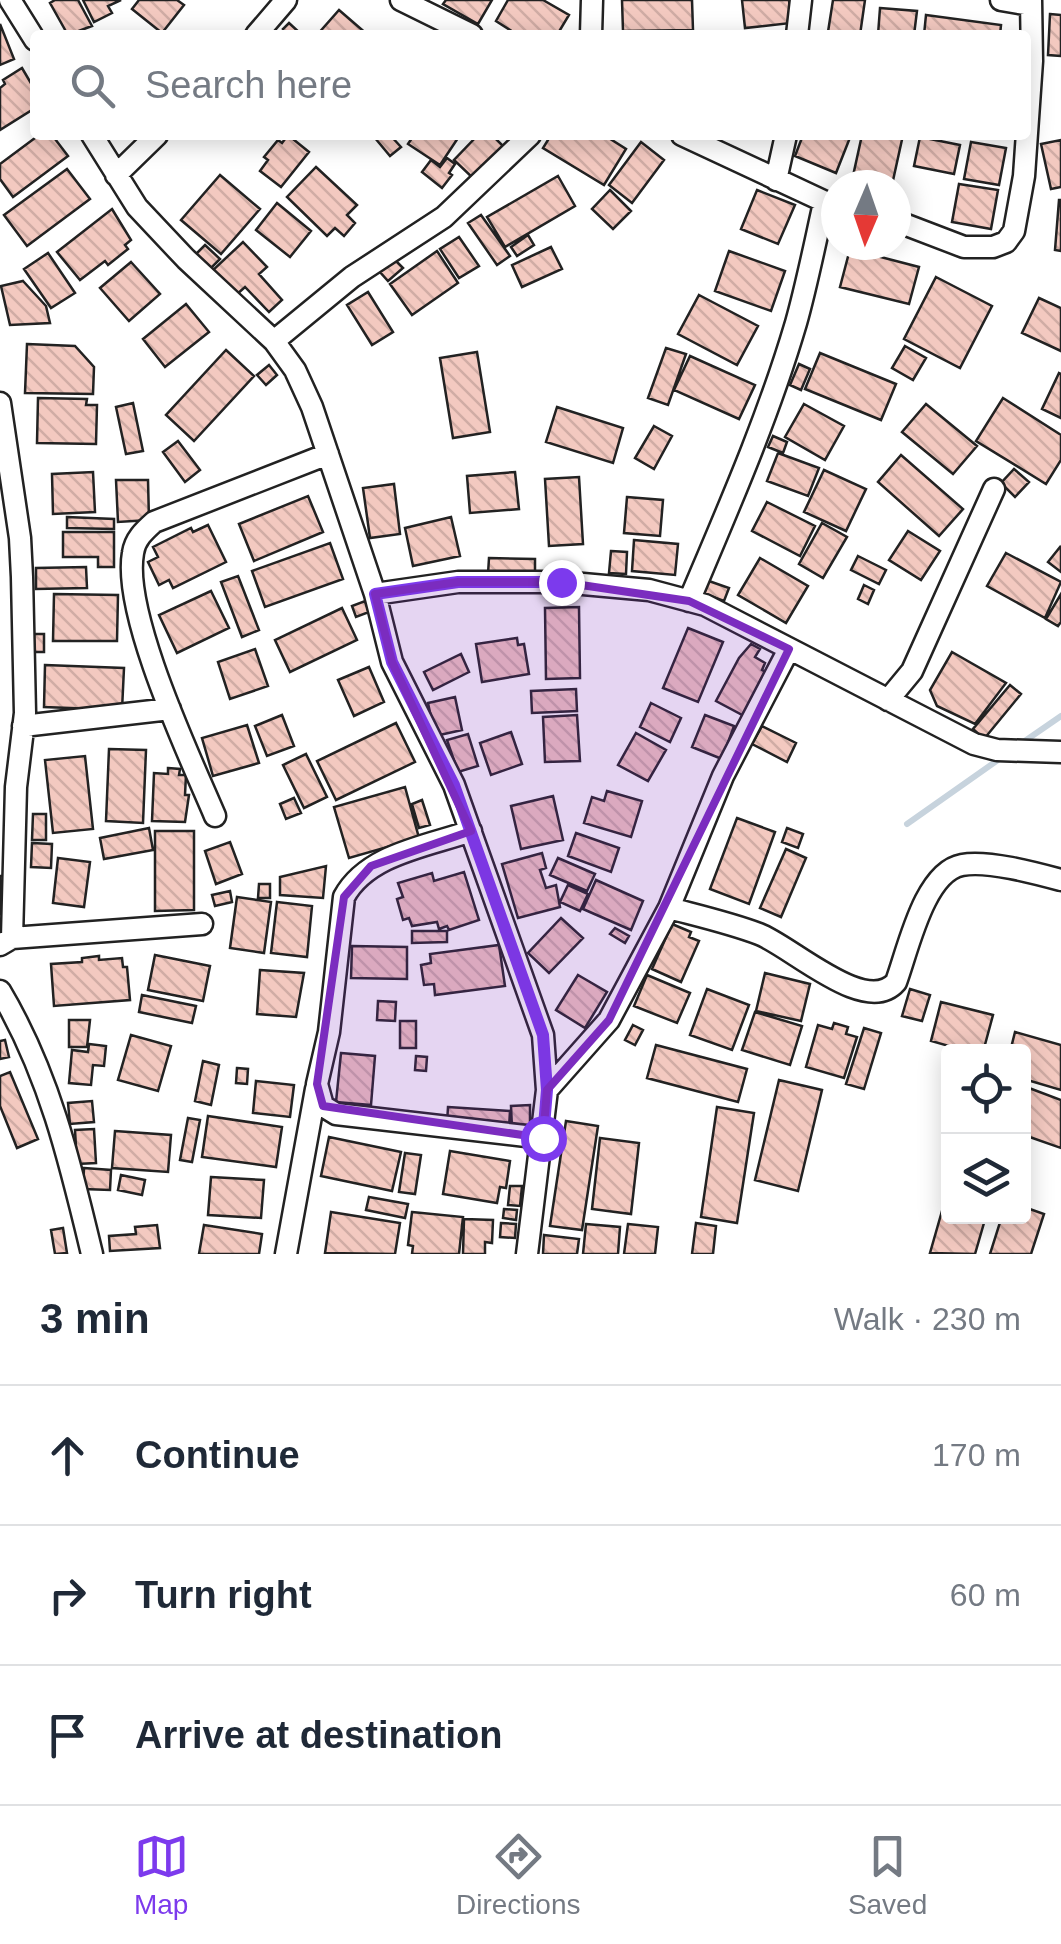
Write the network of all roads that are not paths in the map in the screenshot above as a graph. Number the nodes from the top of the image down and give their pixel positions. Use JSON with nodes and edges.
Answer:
{"nodes":[{"id":1,"x":10,"y":0,"type":"edge"},
{"id":2,"x":286,"y":0,"type":"edge"},
{"id":3,"x":400,"y":0,"type":"edge"},
{"id":4,"x":592,"y":0,"type":"edge"},
{"id":5,"x":800,"y":0,"type":"edge"},
{"id":6,"x":1001,"y":0,"type":"edge"},
{"id":7,"x":1031,"y":3,"type":"edge"},
{"id":8,"x":260,"y":30,"type":"edge"},
{"id":9,"x":462,"y":30,"type":"edge"},
{"id":10,"x":590,"y":30,"type":"edge"},
{"id":11,"x":798,"y":30,"type":"edge"},
{"id":12,"x":30,"y":32,"type":"edge"},
{"id":13,"x":1031,"y":75,"type":"edge"},
{"id":14,"x":95,"y":140,"type":"edge"},
{"id":15,"x":153,"y":140,"type":"edge"},
{"id":16,"x":525,"y":140,"type":"edge"},
{"id":17,"x":692,"y":140,"type":"edge"},
{"id":18,"x":785,"y":140,"type":"edge"},
{"id":19,"x":1027,"y":140,"type":"edge"},
{"id":20,"x":116,"y":176,"type":"junction"},
{"id":21,"x":776,"y":180,"type":"junction"},
{"id":22,"x":821,"y":201,"type":"edge"},
{"id":23,"x":911,"y":227,"type":"edge"},
{"id":24,"x":821,"y":236,"type":"edge"},
{"id":25,"x":274,"y":341,"type":"junction"},
{"id":26,"x":0,"y":402,"type":"edge"},
{"id":27,"x":328,"y":454,"type":"junction"},
{"id":28,"x":994,"y":489,"type":"dead end"},
{"id":29,"x":375,"y":594,"type":"junction"},
{"id":30,"x":689,"y":601,"type":"junction"},
{"id":31,"x":790,"y":649,"type":"junction"},
{"id":32,"x":888,"y":700,"type":"junction"},
{"id":33,"x":170,"y":709,"type":"junction"},
{"id":34,"x":23,"y":726,"type":"junction"},
{"id":35,"x":1061,"y":752,"type":"edge"},
{"id":36,"x":215,"y":816,"type":"dead end"},
{"id":37,"x":470,"y":831,"type":"junction"},
{"id":38,"x":1061,"y":880,"type":"edge"},
{"id":39,"x":669,"y":908,"type":"junction"},
{"id":40,"x":202,"y":924,"type":"dead end"},
{"id":41,"x":6,"y":941,"type":"edge"},
{"id":42,"x":3,"y":1007,"type":"edge"},
{"id":43,"x":317,"y":1084,"type":"junction"},
{"id":44,"x":547,"y":1090,"type":"junction"},
{"id":45,"x":543,"y":1138,"type":"junction"},
{"id":46,"x":92,"y":1254,"type":"edge"},
{"id":47,"x":286,"y":1254,"type":"edge"},
{"id":48,"x":527,"y":1254,"type":"edge"}],
"edges":[{"from":1,"to":12,"type":"street"},
{"from":2,"to":8,"type":"street"},
{"from":3,"to":9,"type":"street"},
{"from":4,"to":10,"type":"street"},
{"from":5,"to":11,"type":"street"},
{"from":6,"to":7,"type":"street"},
{"from":7,"to":13,"type":"street"},
{"from":14,"to":20,"type":"street"},
{"from":15,"to":20,"type":"street"},
{"from":16,"to":25,"type":"street"},
{"from":17,"to":21,"type":"street"},
{"from":18,"to":21,"type":"street"},
{"from":19,"to":23,"type":"street"},
{"from":20,"to":25,"type":"street"},
{"from":21,"to":22,"type":"street"},
{"from":24,"to":30,"type":"street"},
{"from":25,"to":27,"type":"street"},
{"from":26,"to":34,"type":"street"},
{"from":27,"to":29,"type":"street"},
{"from":27,"to":33,"type":"street"},
{"from":28,"to":32,"type":"street"},
{"from":29,"to":30,"type":"street"},
{"from":29,"to":37,"type":"street"},
{"from":30,"to":31,"type":"street"},
{"from":31,"to":32,"type":"street"},
{"from":31,"to":39,"type":"street"},
{"from":32,"to":35,"type":"street"},
{"from":33,"to":34,"type":"street"},
{"from":33,"to":36,"type":"street"},
{"from":34,"to":41,"type":"street"},
{"from":37,"to":43,"type":"street"},
{"from":37,"to":44,"type":"street"},
{"from":38,"to":39,"type":"street"},
{"from":39,"to":44,"type":"street"},
{"from":40,"to":41,"type":"street"},
{"from":42,"to":46,"type":"street"},
{"from":43,"to":45,"type":"street"},
{"from":43,"to":47,"type":"street"},
{"from":44,"to":45,"type":"street"},
{"from":45,"to":48,"type":"street"}]}
